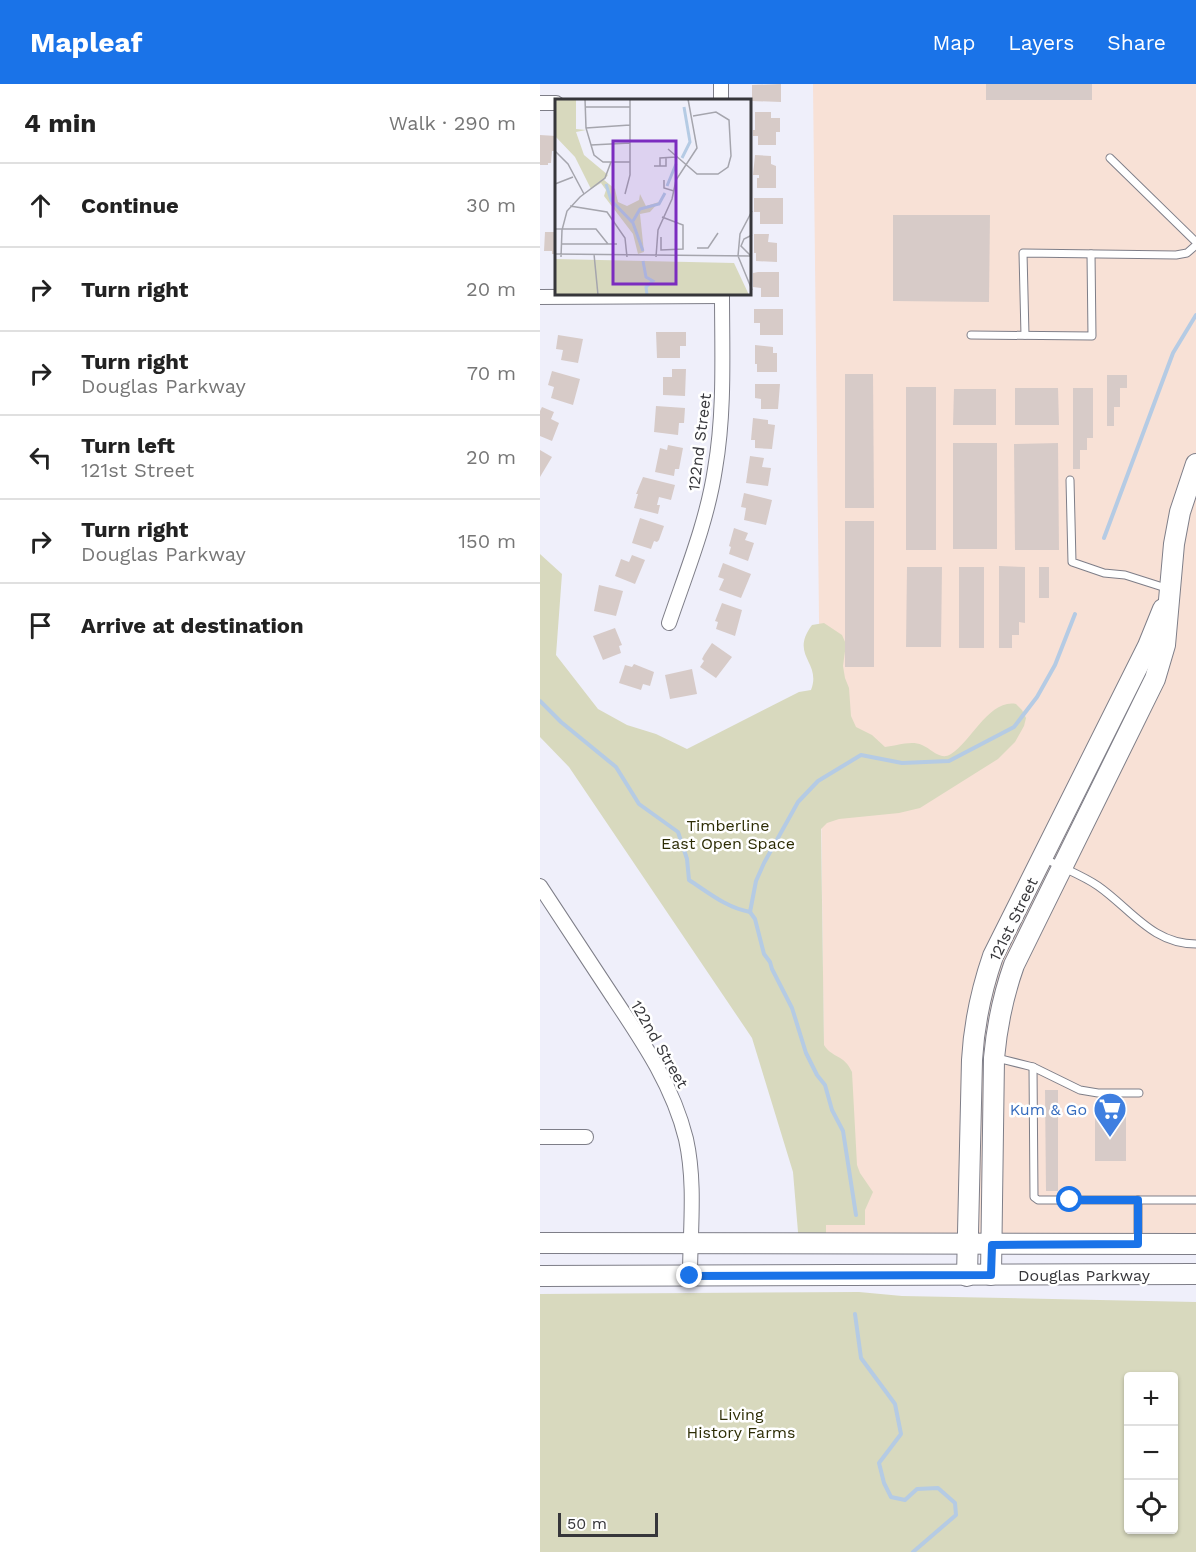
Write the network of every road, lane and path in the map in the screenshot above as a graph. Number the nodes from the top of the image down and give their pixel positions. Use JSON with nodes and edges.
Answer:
{"nodes":[{"id":1,"x":1110,"y":158,"type":"dead end"},
{"id":2,"x":1196,"y":244,"type":"edge"},
{"id":3,"x":1091,"y":254,"type":"junction"},
{"id":4,"x":631,"y":296,"type":"edge"},
{"id":5,"x":722,"y":296,"type":"edge"},
{"id":6,"x":540,"y":297,"type":"edge"},
{"id":7,"x":971,"y":335,"type":"dead end"},
{"id":8,"x":1025,"y":335,"type":"junction"},
{"id":9,"x":1196,"y":464,"type":"edge"},
{"id":10,"x":1070,"y":480,"type":"dead end"},
{"id":11,"x":1171,"y":590,"type":"junction"},
{"id":12,"x":669,"y":623,"type":"dead end"},
{"id":13,"x":1044,"y":857,"type":"junction"},
{"id":14,"x":1063,"y":868,"type":"junction"},
{"id":15,"x":540,"y":886,"type":"edge"},
{"id":16,"x":1196,"y":944,"type":"edge"},
{"id":17,"x":994,"y":1058,"type":"junction"},
{"id":18,"x":1034,"y":1067,"type":"junction"},
{"id":19,"x":1138,"y":1093,"type":"dead end"},
{"id":20,"x":540,"y":1137,"type":"edge"},
{"id":21,"x":586,"y":1137,"type":"dead end"},
{"id":22,"x":1138,"y":1200,"type":"junction"},
{"id":23,"x":1196,"y":1200,"type":"edge"},
{"id":24,"x":540,"y":1243,"type":"edge"},
{"id":25,"x":690,"y":1243,"type":"junction"},
{"id":26,"x":967,"y":1244,"type":"junction"},
{"id":27,"x":1138,"y":1244,"type":"junction"},
{"id":28,"x":1196,"y":1244,"type":"edge"},
{"id":29,"x":992,"y":1245,"type":"junction"},
{"id":30,"x":1196,"y":1274,"type":"edge"},
{"id":31,"x":991,"y":1275,"type":"junction"},
{"id":32,"x":540,"y":1276,"type":"edge"},
{"id":33,"x":690,"y":1276,"type":"junction"},
{"id":34,"x":967,"y":1276,"type":"junction"}],
"edges":[{"from":1,"to":2,"type":"lane"},
{"from":2,"to":3,"type":"lane"},
{"from":3,"to":8,"type":"lane"},
{"from":3,"to":8,"type":"lane"},
{"from":4,"to":6,"type":"street"},
{"from":5,"to":12,"type":"street","name":"122nd Street"},
{"from":7,"to":8,"type":"lane"},
{"from":9,"to":11,"type":"street","name":"121st Street"},
{"from":10,"to":11,"type":"lane"},
{"from":11,"to":13,"type":"street","name":"121st Street"},
{"from":11,"to":14,"type":"street","name":"121st Street"},
{"from":13,"to":14,"type":"lane"},
{"from":13,"to":26,"type":"street","name":"121st Street"},
{"from":14,"to":16,"type":"lane"},
{"from":14,"to":17,"type":"street","name":"121st Street"},
{"from":15,"to":25,"type":"street","name":"122nd Street"},
{"from":17,"to":18,"type":"lane"},
{"from":17,"to":29,"type":"street","name":"121st Street"},
{"from":18,"to":19,"type":"lane"},
{"from":18,"to":22,"type":"lane"},
{"from":20,"to":21,"type":"street"},
{"from":22,"to":23,"type":"lane"},
{"from":22,"to":27,"type":"lane"},
{"from":24,"to":25,"type":"street","name":"Douglas Parkway"},
{"from":25,"to":26,"type":"street","name":"Douglas Parkway"},
{"from":25,"to":33,"type":"street","name":"122nd Street"},
{"from":26,"to":29,"type":"street","name":"Douglas Parkway"},
{"from":26,"to":34,"type":"street","name":"121st Street"},
{"from":27,"to":28,"type":"street","name":"Douglas Parkway"},
{"from":27,"to":29,"type":"street","name":"Douglas Parkway"},
{"from":29,"to":31,"type":"street","name":"121st Street"},
{"from":30,"to":31,"type":"street","name":"Douglas Parkway"},
{"from":31,"to":34,"type":"street","name":"Douglas Parkway"},
{"from":32,"to":33,"type":"street","name":"Douglas Parkway"},
{"from":33,"to":34,"type":"street","name":"Douglas Parkway"}]}
